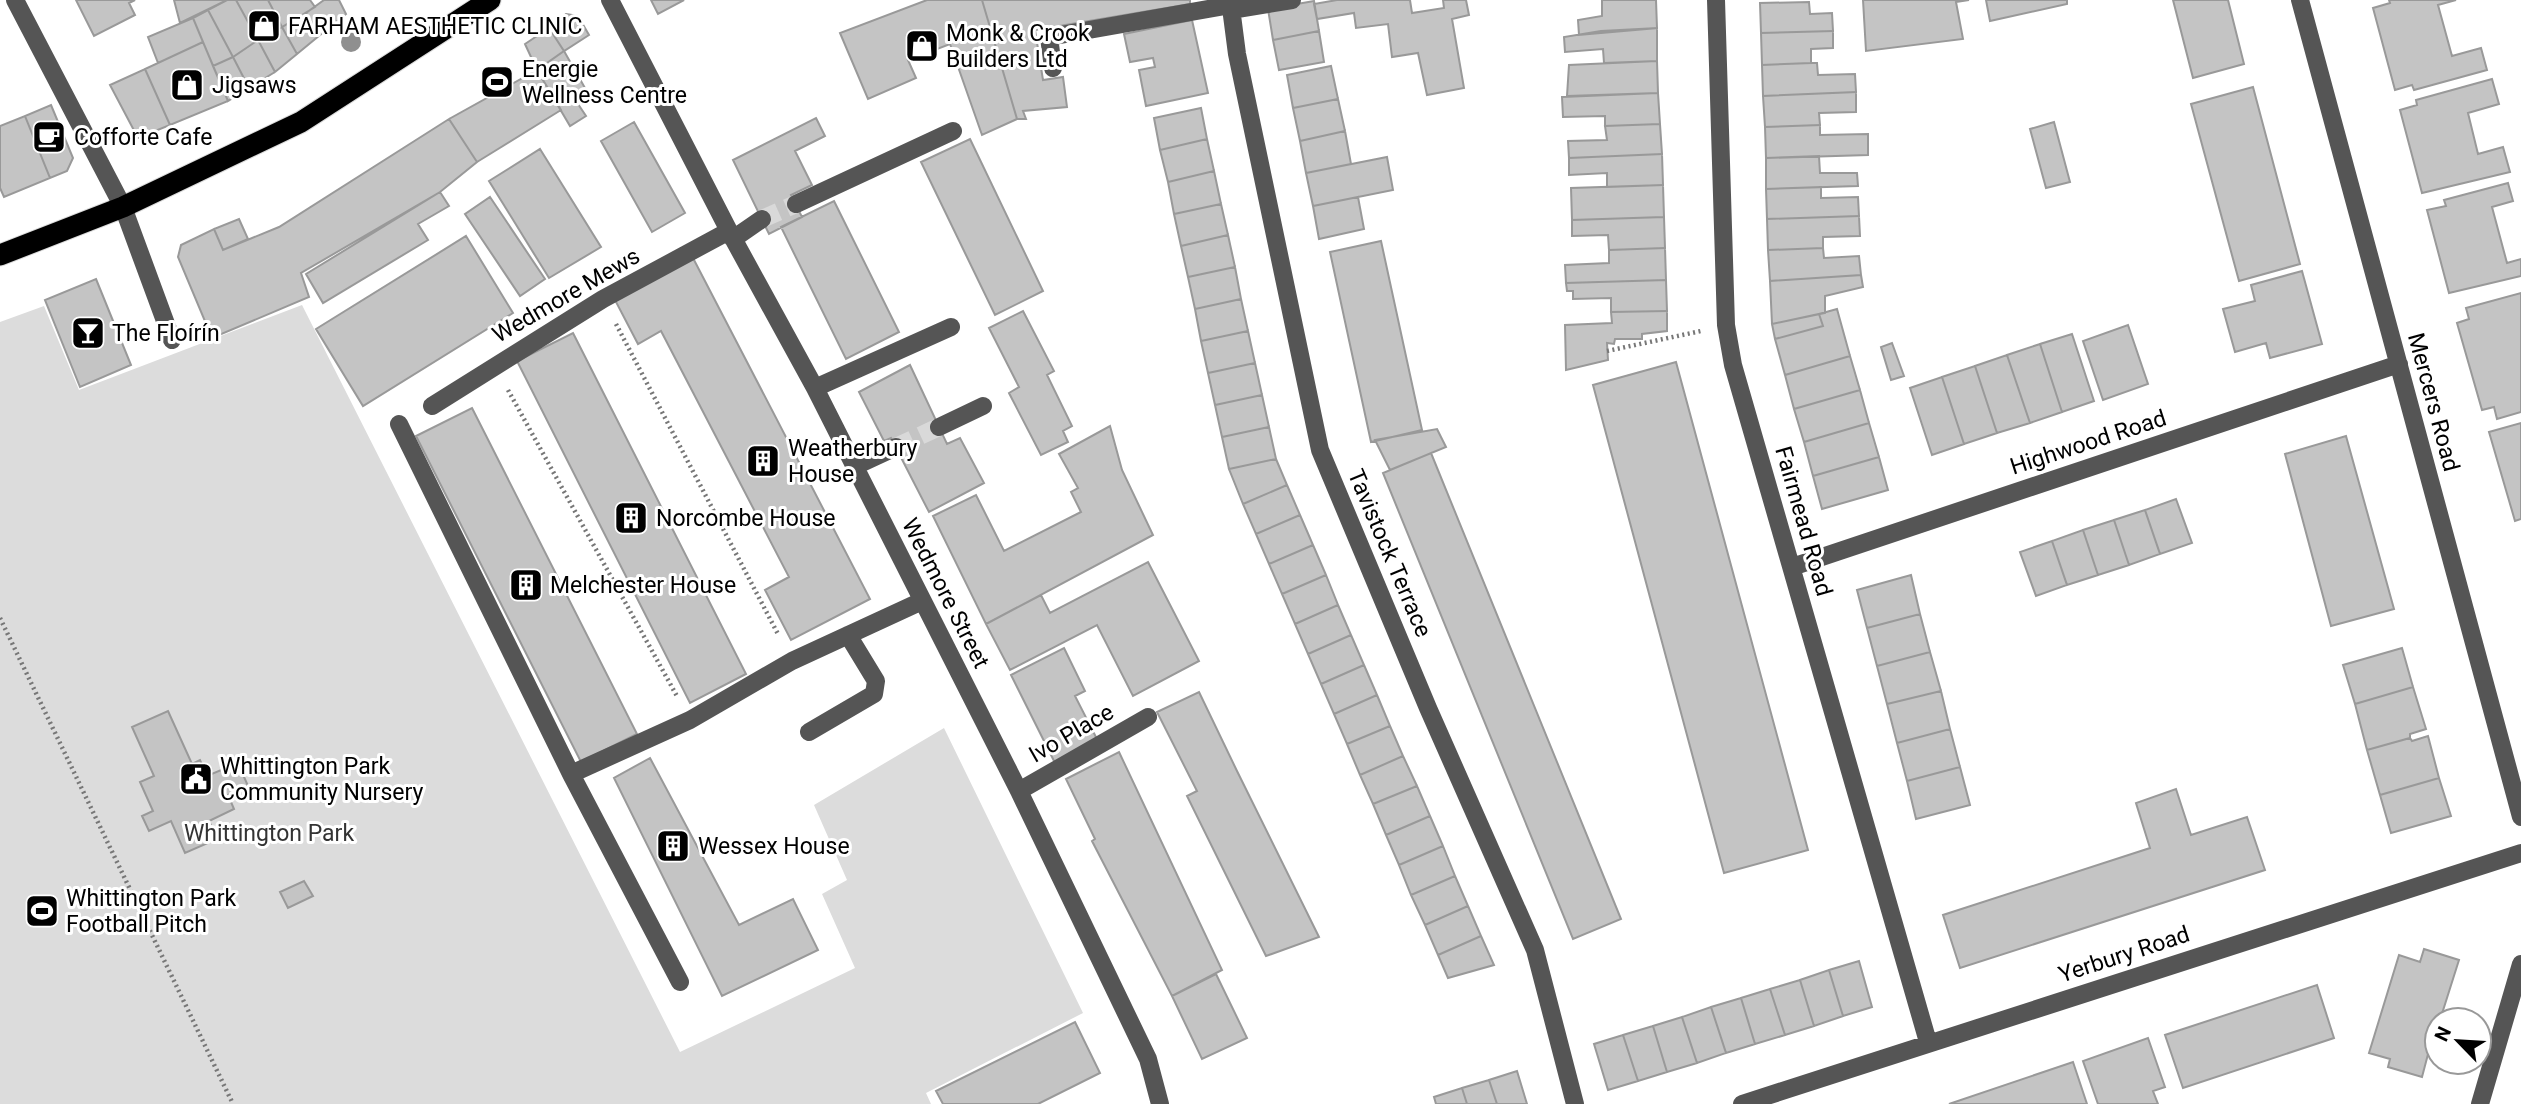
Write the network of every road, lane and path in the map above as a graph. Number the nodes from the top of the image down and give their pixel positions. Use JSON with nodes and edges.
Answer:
{"nodes":[{"id":1,"x":15,"y":0,"type":"edge"},
{"id":2,"x":490,"y":0,"type":"edge"},
{"id":3,"x":610,"y":0,"type":"edge"},
{"id":4,"x":1292,"y":0,"type":"edge"},
{"id":5,"x":1716,"y":0,"type":"edge"},
{"id":6,"x":2300,"y":0,"type":"edge"},
{"id":7,"x":1231,"y":5,"type":"edge"},
{"id":8,"x":1053,"y":68,"type":"dead end"},
{"id":9,"x":953,"y":131,"type":"dead end"},
{"id":10,"x":796,"y":204,"type":"tunnel mouth"},
{"id":11,"x":123,"y":207,"type":"junction"},
{"id":12,"x":762,"y":219,"type":"tunnel mouth"},
{"id":13,"x":731,"y":235,"type":"junction"},
{"id":14,"x":0,"y":255,"type":"edge"},
{"id":15,"x":603,"y":299,"type":"junction"},
{"id":16,"x":1726,"y":325,"type":"junction"},
{"id":17,"x":951,"y":327,"type":"dead end"},
{"id":18,"x":172,"y":340,"type":"dead end"},
{"id":19,"x":1608,"y":351,"type":"dead end"},
{"id":20,"x":2399,"y":364,"type":"junction"},
{"id":21,"x":495,"y":366,"type":"junction"},
{"id":22,"x":815,"y":388,"type":"junction"},
{"id":23,"x":432,"y":406,"type":"dead end"},
{"id":24,"x":983,"y":406,"type":"dead end"},
{"id":25,"x":399,"y":424,"type":"dead end"},
{"id":26,"x":939,"y":427,"type":"tunnel mouth"},
{"id":27,"x":896,"y":447,"type":"tunnel mouth"},
{"id":28,"x":855,"y":466,"type":"junction"},
{"id":29,"x":1792,"y":567,"type":"junction"},
{"id":30,"x":922,"y":601,"type":"junction"},
{"id":31,"x":0,"y":618,"type":"edge"},
{"id":32,"x":848,"y":635,"type":"junction"},
{"id":33,"x":792,"y":662,"type":"junction"},
{"id":34,"x":1148,"y":717,"type":"dead end"},
{"id":35,"x":690,"y":720,"type":"junction"},
{"id":36,"x":809,"y":732,"type":"dead end"},
{"id":37,"x":571,"y":774,"type":"junction"},
{"id":38,"x":1019,"y":791,"type":"junction"},
{"id":39,"x":2521,"y":817,"type":"edge"},
{"id":40,"x":2521,"y":853,"type":"edge"},
{"id":41,"x":2521,"y":964,"type":"edge"},
{"id":42,"x":680,"y":982,"type":"dead end"},
{"id":43,"x":1928,"y":1042,"type":"junction"},
{"id":44,"x":233,"y":1104,"type":"edge"},
{"id":45,"x":1160,"y":1104,"type":"edge"},
{"id":46,"x":1576,"y":1104,"type":"edge"},
{"id":47,"x":1742,"y":1104,"type":"edge"},
{"id":48,"x":2480,"y":1104,"type":"edge"}],
"edges":[{"from":1,"to":11,"type":"street"},
{"from":2,"to":11,"type":"highway"},
{"from":3,"to":13,"type":"street","name":"Wedmore Street"},
{"from":4,"to":7,"type":"street"},
{"from":5,"to":16,"type":"street","name":"Fairmead Road"},
{"from":6,"to":20,"type":"street","name":"Mercers Road"},
{"from":7,"to":8,"type":"street"},
{"from":7,"to":46,"type":"street","name":"Tavistock Terrace"},
{"from":9,"to":10,"type":"street"},
{"from":11,"to":14,"type":"highway"},
{"from":11,"to":18,"type":"street"},
{"from":12,"to":13,"type":"street","name":"Wedmore Mews"},
{"from":13,"to":15,"type":"street","name":"Wedmore Mews"},
{"from":13,"to":22,"type":"street","name":"Wedmore Street"},
{"from":15,"to":21,"type":"street","name":"Wedmore Mews"},
{"from":15,"to":33,"type":"path"},
{"from":16,"to":19,"type":"path"},
{"from":16,"to":29,"type":"street","name":"Fairmead Road"},
{"from":17,"to":22,"type":"street"},
{"from":20,"to":29,"type":"street","name":"Highwood Road"},
{"from":20,"to":39,"type":"street","name":"Mercers Road"},
{"from":21,"to":23,"type":"street","name":"Wedmore Mews"},
{"from":21,"to":35,"type":"path"},
{"from":22,"to":28,"type":"street","name":"Wedmore Street"},
{"from":24,"to":26,"type":"street"},
{"from":25,"to":37,"type":"street"},
{"from":27,"to":28,"type":"street"},
{"from":28,"to":30,"type":"street","name":"Wedmore Street"},
{"from":29,"to":43,"type":"street","name":"Fairmead Road"},
{"from":30,"to":32,"type":"street"},
{"from":30,"to":38,"type":"street","name":"Wedmore Street"},
{"from":31,"to":44,"type":"path"},
{"from":32,"to":33,"type":"street"},
{"from":32,"to":36,"type":"street"},
{"from":33,"to":35,"type":"street"},
{"from":34,"to":38,"type":"street","name":"Ivo Place"},
{"from":35,"to":37,"type":"street"},
{"from":37,"to":42,"type":"street"},
{"from":38,"to":45,"type":"street","name":"Wedmore Street"},
{"from":40,"to":43,"type":"street","name":"Yerbury Road"},
{"from":41,"to":48,"type":"street"},
{"from":43,"to":47,"type":"street","name":"Yerbury Road"}]}
